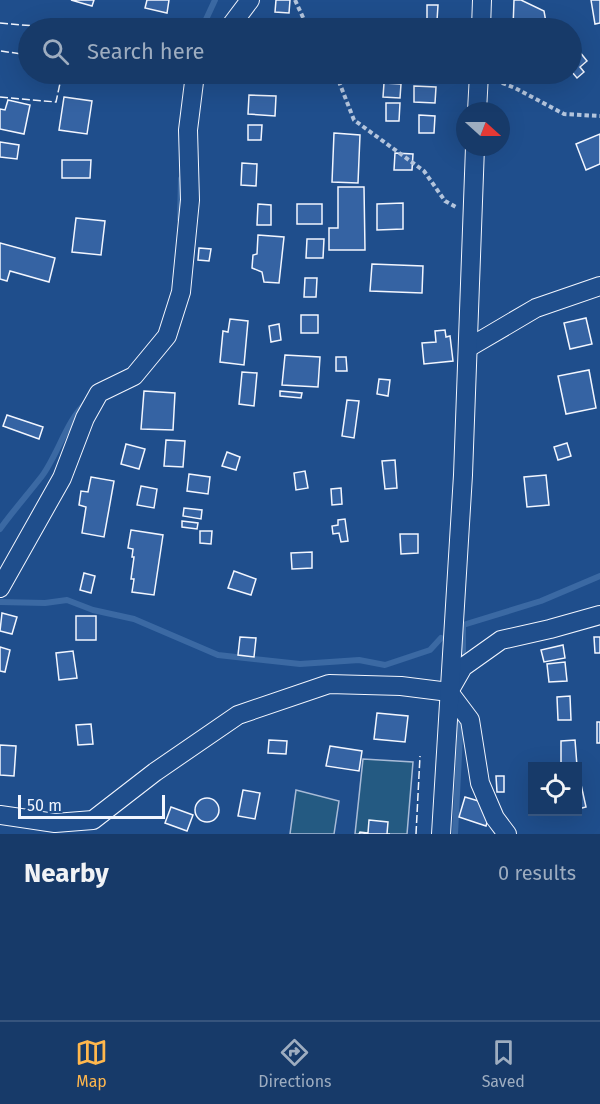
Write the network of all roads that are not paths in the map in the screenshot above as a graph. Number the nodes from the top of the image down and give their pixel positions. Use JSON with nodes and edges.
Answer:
{"nodes":[{"id":1,"x":250,"y":0,"type":"edge"},
{"id":2,"x":482,"y":0,"type":"edge"},
{"id":3,"x":236,"y":18,"type":"edge"},
{"id":4,"x":481,"y":18,"type":"edge"},
{"id":5,"x":194,"y":84,"type":"edge"},
{"id":6,"x":478,"y":84,"type":"edge"},
{"id":7,"x":477,"y":102,"type":"edge"},
{"id":8,"x":475,"y":156,"type":"edge"},
{"id":9,"x":600,"y":286,"type":"edge"},
{"id":10,"x":468,"y":348,"type":"junction"},
{"id":11,"x":0,"y":588,"type":"edge"},
{"id":12,"x":600,"y":615,"type":"edge"},
{"id":13,"x":448,"y":692,"type":"junction"},
{"id":14,"x":0,"y":815,"type":"edge"},
{"id":15,"x":91,"y":827,"type":"edge"},
{"id":16,"x":441,"y":834,"type":"edge"},
{"id":17,"x":507,"y":834,"type":"edge"}],
"edges":[{"from":1,"to":3,"type":"street"},
{"from":2,"to":4,"type":"street"},
{"from":5,"to":11,"type":"street"},
{"from":6,"to":7,"type":"street"},
{"from":8,"to":10,"type":"street"},
{"from":9,"to":10,"type":"street"},
{"from":10,"to":13,"type":"street"},
{"from":12,"to":13,"type":"street"},
{"from":13,"to":15,"type":"street"},
{"from":13,"to":16,"type":"street"},
{"from":13,"to":17,"type":"street"},
{"from":14,"to":15,"type":"street"}]}
